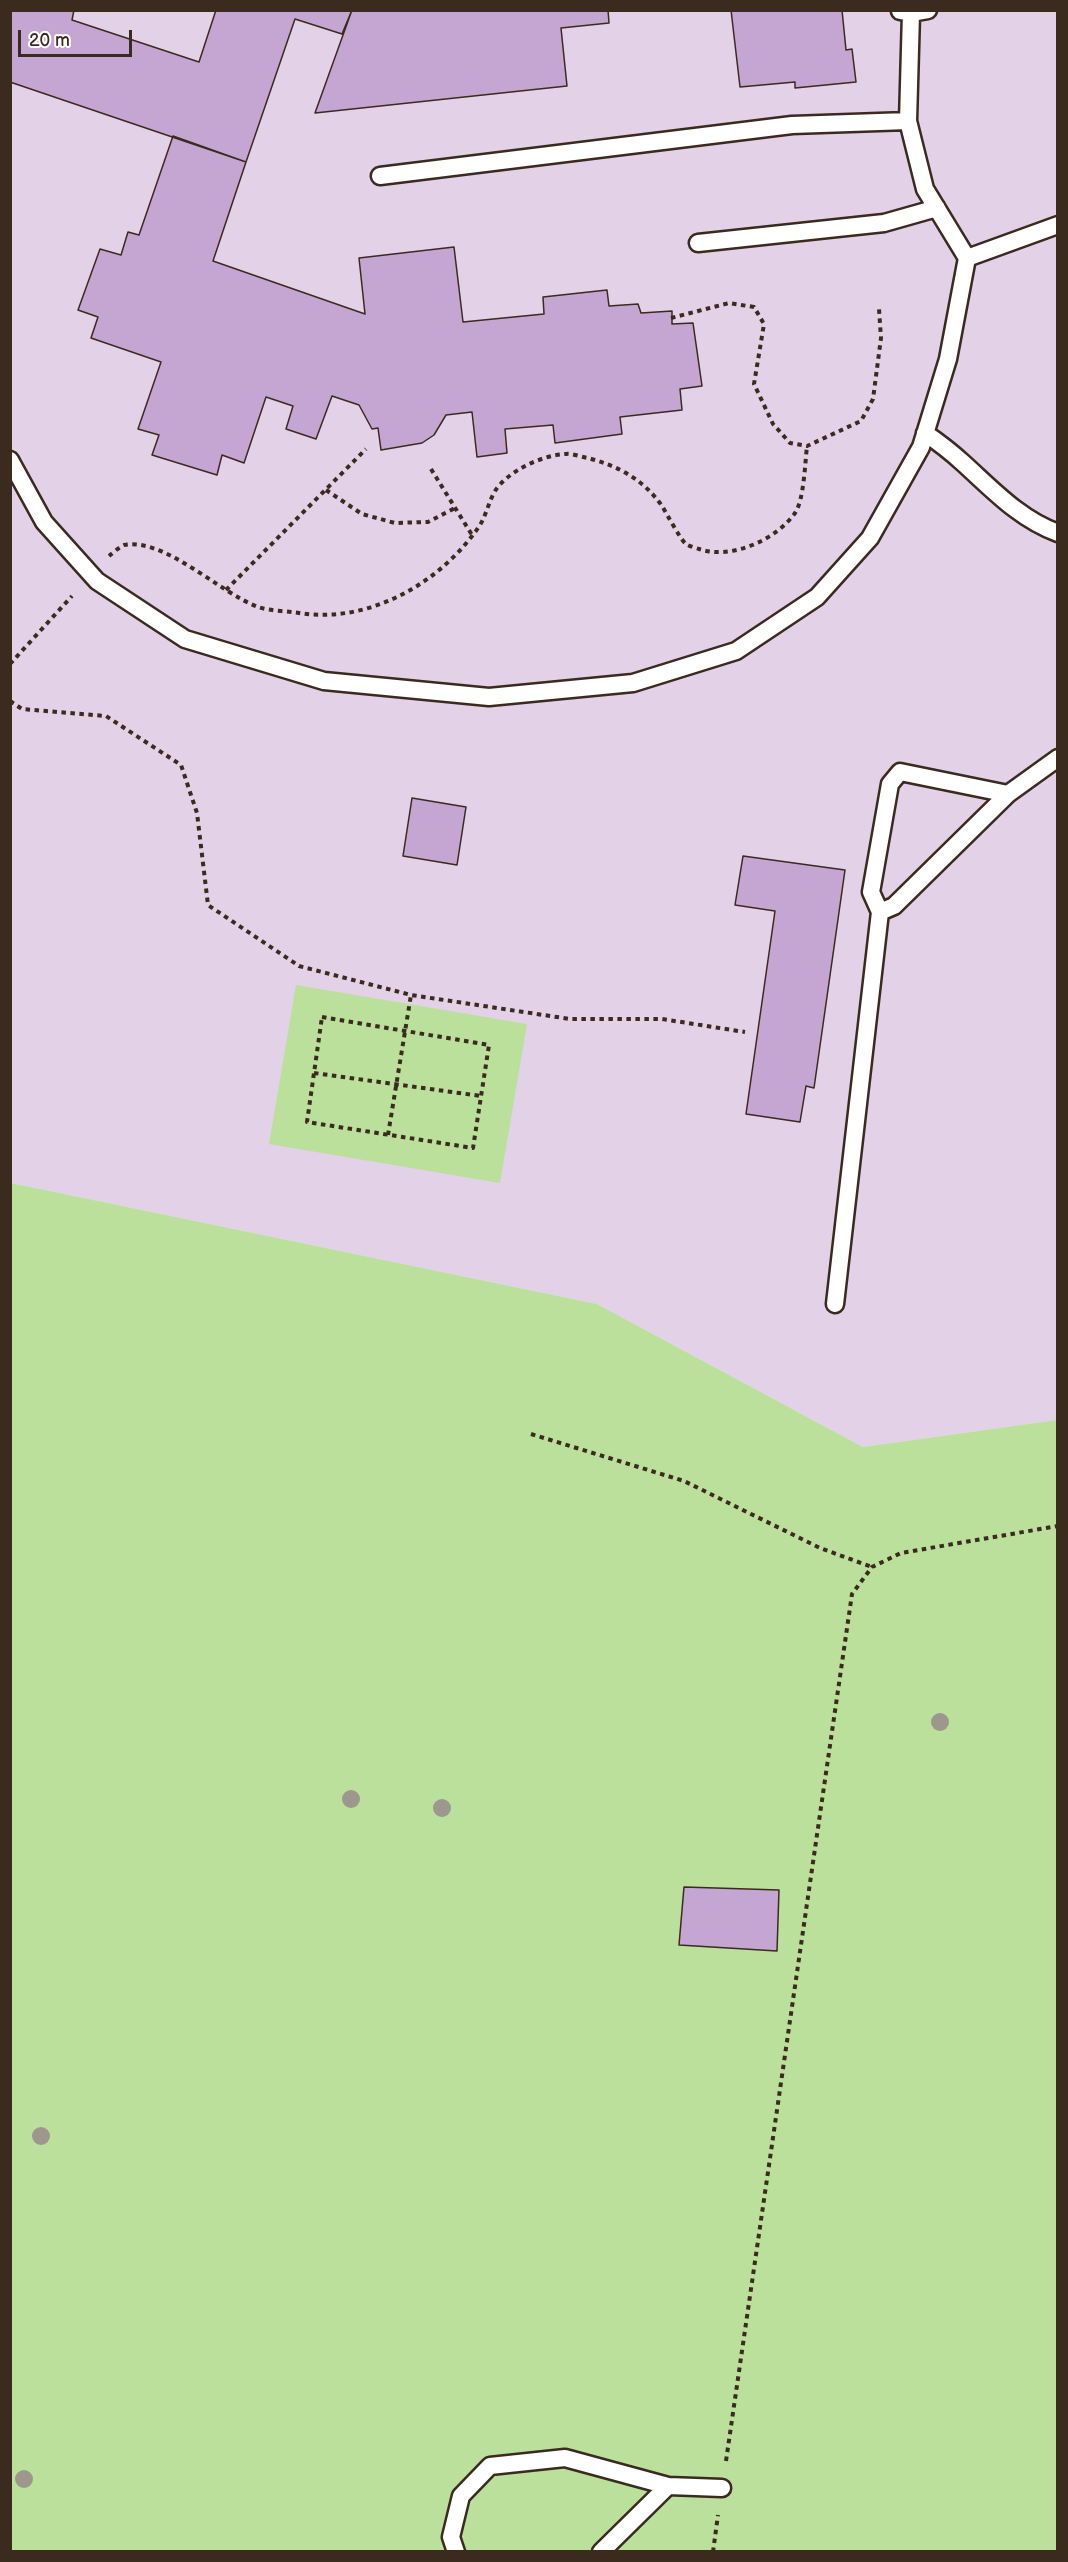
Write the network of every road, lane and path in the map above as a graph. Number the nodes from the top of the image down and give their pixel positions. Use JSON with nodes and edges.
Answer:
{"nodes":[{"id":1,"x":928,"y":10,"type":"edge"},
{"id":2,"x":905,"y":12,"type":"edge"},
{"id":3,"x":908,"y":121,"type":"junction"},
{"id":4,"x":380,"y":176,"type":"dead end"},
{"id":5,"x":937,"y":208,"type":"junction"},
{"id":6,"x":1058,"y":225,"type":"edge"},
{"id":7,"x":698,"y":243,"type":"dead end"},
{"id":8,"x":967,"y":258,"type":"junction"},
{"id":9,"x":879,"y":309,"type":"dead end"},
{"id":10,"x":671,"y":318,"type":"dead end"},
{"id":11,"x":926,"y":433,"type":"junction"},
{"id":12,"x":807,"y":446,"type":"junction"},
{"id":13,"x":366,"y":449,"type":"dead end"},
{"id":14,"x":10,"y":460,"type":"edge"},
{"id":15,"x":431,"y":469,"type":"dead end"},
{"id":16,"x":326,"y":490,"type":"junction"},
{"id":17,"x":455,"y":508,"type":"junction"},
{"id":18,"x":1058,"y":533,"type":"edge"},
{"id":19,"x":472,"y":535,"type":"junction"},
{"id":20,"x":107,"y":557,"type":"dead end"},
{"id":21,"x":79,"y":589,"type":"dead end"},
{"id":22,"x":226,"y":590,"type":"junction"},
{"id":23,"x":10,"y":664,"type":"edge"},
{"id":24,"x":10,"y":701,"type":"edge"},
{"id":25,"x":1058,"y":758,"type":"edge"},
{"id":26,"x":1008,"y":794,"type":"junction"},
{"id":27,"x":880,"y":912,"type":"junction"},
{"id":28,"x":411,"y":995,"type":"junction"},
{"id":29,"x":405,"y":1031,"type":"junction"},
{"id":30,"x":745,"y":1032,"type":"dead end"},
{"id":31,"x":314,"y":1073,"type":"junction"},
{"id":32,"x":396,"y":1084,"type":"junction"},
{"id":33,"x":481,"y":1096,"type":"junction"},
{"id":34,"x":388,"y":1135,"type":"junction"},
{"id":35,"x":835,"y":1304,"type":"dead end"},
{"id":36,"x":531,"y":1434,"type":"dead end"},
{"id":37,"x":1058,"y":1526,"type":"edge"},
{"id":38,"x":872,"y":1567,"type":"junction"},
{"id":39,"x":668,"y":2486,"type":"junction"},
{"id":40,"x":722,"y":2488,"type":"junction"},
{"id":41,"x":456,"y":2552,"type":"edge"},
{"id":42,"x":601,"y":2552,"type":"edge"},
{"id":43,"x":713,"y":2552,"type":"edge"}],
"edges":[{"from":1,"to":2,"type":"lane"},
{"from":2,"to":3,"type":"lane"},
{"from":3,"to":4,"type":"lane"},
{"from":3,"to":5,"type":"lane"},
{"from":5,"to":7,"type":"lane"},
{"from":5,"to":8,"type":"lane"},
{"from":6,"to":8,"type":"lane"},
{"from":8,"to":11,"type":"lane"},
{"from":9,"to":12,"type":"path"},
{"from":10,"to":12,"type":"path"},
{"from":11,"to":14,"type":"lane"},
{"from":11,"to":18,"type":"lane"},
{"from":12,"to":19,"type":"path"},
{"from":13,"to":16,"type":"path"},
{"from":15,"to":17,"type":"path"},
{"from":16,"to":17,"type":"path"},
{"from":16,"to":22,"type":"path"},
{"from":17,"to":19,"type":"path"},
{"from":19,"to":22,"type":"path"},
{"from":20,"to":22,"type":"path"},
{"from":21,"to":23,"type":"path"},
{"from":24,"to":28,"type":"path"},
{"from":25,"to":26,"type":"lane"},
{"from":26,"to":27,"type":"lane"},
{"from":26,"to":27,"type":"lane"},
{"from":27,"to":35,"type":"lane"},
{"from":28,"to":29,"type":"path"},
{"from":28,"to":30,"type":"path"},
{"from":29,"to":31,"type":"path"},
{"from":29,"to":32,"type":"path"},
{"from":29,"to":33,"type":"path"},
{"from":31,"to":32,"type":"path"},
{"from":31,"to":34,"type":"path"},
{"from":32,"to":33,"type":"path"},
{"from":32,"to":34,"type":"path"},
{"from":33,"to":34,"type":"path"},
{"from":36,"to":38,"type":"path"},
{"from":37,"to":38,"type":"path"},
{"from":38,"to":40,"type":"path"},
{"from":39,"to":40,"type":"lane"},
{"from":39,"to":41,"type":"lane"},
{"from":39,"to":42,"type":"lane"},
{"from":40,"to":43,"type":"path"}]}
